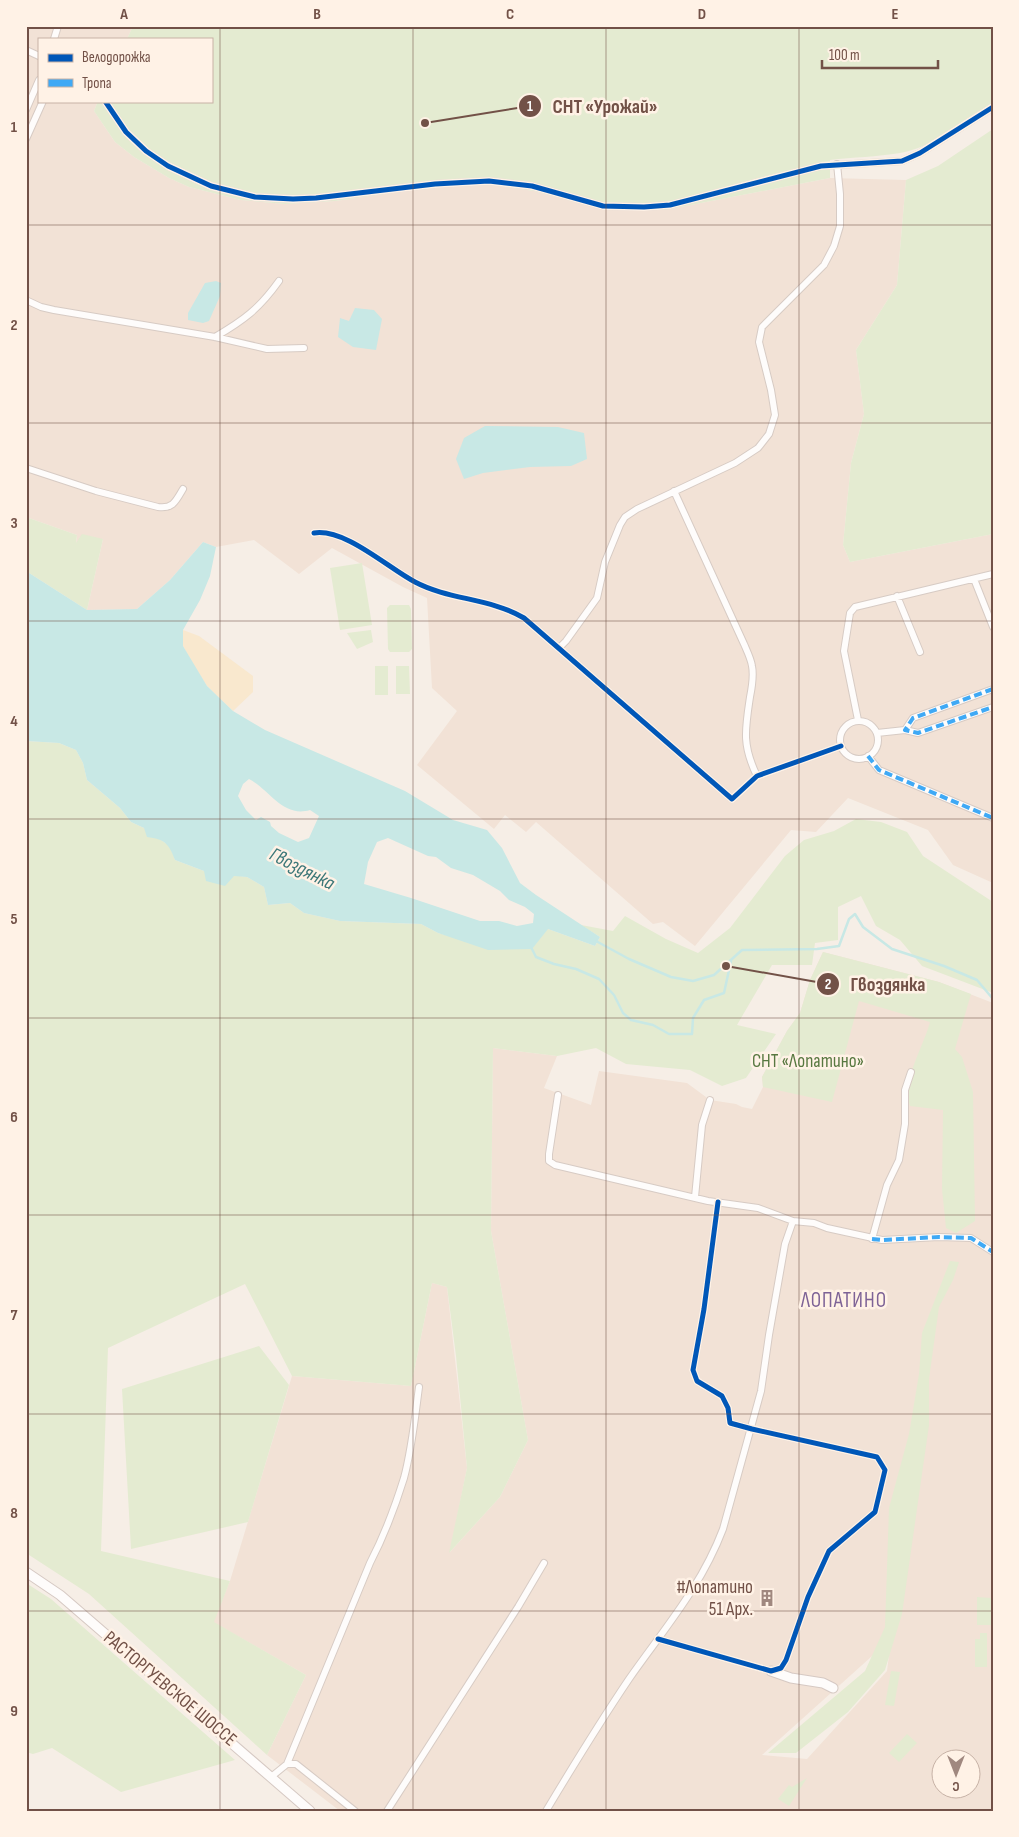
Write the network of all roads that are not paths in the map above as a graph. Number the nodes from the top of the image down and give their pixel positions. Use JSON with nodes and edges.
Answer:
{"nodes":[{"id":1,"x":58,"y":26,"type":"edge"},
{"id":2,"x":54,"y":38,"type":"edge"},
{"id":3,"x":26,"y":50,"type":"edge"},
{"id":4,"x":38,"y":56,"type":"edge"},
{"id":5,"x":38,"y":82,"type":"edge"},
{"id":6,"x":43,"y":102,"type":"edge"},
{"id":7,"x":106,"y":102,"type":"edge"},
{"id":8,"x":993,"y":107,"type":"edge"},
{"id":9,"x":26,"y":110,"type":"edge"},
{"id":10,"x":26,"y":139,"type":"edge"},
{"id":11,"x":837,"y":164,"type":"junction"},
{"id":12,"x":279,"y":280,"type":"dead end"},
{"id":13,"x":26,"y":300,"type":"edge"},
{"id":14,"x":215,"y":337,"type":"junction"},
{"id":15,"x":304,"y":348,"type":"dead end"},
{"id":16,"x":26,"y":468,"type":"edge"},
{"id":17,"x":183,"y":489,"type":"dead end"},
{"id":18,"x":674,"y":491,"type":"junction"},
{"id":19,"x":314,"y":533,"type":"dead end"},
{"id":20,"x":993,"y":574,"type":"edge"},
{"id":21,"x":974,"y":579,"type":"junction"},
{"id":22,"x":897,"y":596,"type":"junction"},
{"id":23,"x":993,"y":627,"type":"edge"},
{"id":24,"x":559,"y":648,"type":"junction"},
{"id":25,"x":920,"y":652,"type":"dead end"},
{"id":26,"x":993,"y":689,"type":"edge"},
{"id":27,"x":993,"y":707,"type":"edge"},
{"id":28,"x":858,"y":720,"type":"junction"},
{"id":29,"x":905,"y":730,"type":"junction"},
{"id":30,"x":877,"y":733,"type":"junction"},
{"id":31,"x":841,"y":746,"type":"junction"},
{"id":32,"x":868,"y":756,"type":"junction"},
{"id":33,"x":757,"y":776,"type":"junction"},
{"id":34,"x":993,"y":818,"type":"edge"},
{"id":35,"x":911,"y":1072,"type":"dead end"},
{"id":36,"x":558,"y":1095,"type":"dead end"},
{"id":37,"x":710,"y":1100,"type":"dead end"},
{"id":38,"x":694,"y":1197,"type":"junction"},
{"id":39,"x":718,"y":1202,"type":"junction"},
{"id":40,"x":793,"y":1221,"type":"junction"},
{"id":41,"x":872,"y":1239,"type":"junction"},
{"id":42,"x":993,"y":1252,"type":"edge"},
{"id":43,"x":419,"y":1387,"type":"dead end"},
{"id":44,"x":752,"y":1429,"type":"junction"},
{"id":45,"x":544,"y":1563,"type":"dead end"},
{"id":46,"x":26,"y":1572,"type":"edge"},
{"id":47,"x":658,"y":1638,"type":"junction"},
{"id":48,"x":771,"y":1671,"type":"junction"},
{"id":49,"x":833,"y":1688,"type":"dead end"},
{"id":50,"x":287,"y":1764,"type":"junction"},
{"id":51,"x":271,"y":1777,"type":"junction"},
{"id":52,"x":310,"y":1811,"type":"edge"},
{"id":53,"x":355,"y":1811,"type":"edge"},
{"id":54,"x":387,"y":1811,"type":"edge"},
{"id":55,"x":546,"y":1811,"type":"edge"}],
"edges":[{"from":1,"to":2,"type":"street"},
{"from":3,"to":4,"type":"street"},
{"from":5,"to":9,"type":"street"},
{"from":6,"to":10,"type":"street"},
{"from":7,"to":11,"type":"street"},
{"from":8,"to":11,"type":"street"},
{"from":11,"to":18,"type":"street"},
{"from":12,"to":14,"type":"street"},
{"from":13,"to":14,"type":"street"},
{"from":14,"to":15,"type":"street"},
{"from":16,"to":17,"type":"street"},
{"from":18,"to":24,"type":"street"},
{"from":18,"to":33,"type":"street"},
{"from":19,"to":24,"type":"street"},
{"from":20,"to":21,"type":"street"},
{"from":21,"to":22,"type":"street"},
{"from":21,"to":23,"type":"street"},
{"from":22,"to":25,"type":"street"},
{"from":22,"to":28,"type":"street"},
{"from":24,"to":33,"type":"street"},
{"from":26,"to":29,"type":"street"},
{"from":27,"to":29,"type":"street"},
{"from":28,"to":30,"type":"street"},
{"from":28,"to":31,"type":"street"},
{"from":29,"to":30,"type":"street"},
{"from":30,"to":32,"type":"street"},
{"from":31,"to":32,"type":"street"},
{"from":31,"to":33,"type":"street"},
{"from":32,"to":34,"type":"street"},
{"from":35,"to":41,"type":"street"},
{"from":36,"to":38,"type":"street"},
{"from":37,"to":38,"type":"street"},
{"from":38,"to":39,"type":"street"},
{"from":39,"to":40,"type":"street"},
{"from":39,"to":44,"type":"street"},
{"from":40,"to":41,"type":"street"},
{"from":40,"to":44,"type":"street"},
{"from":41,"to":42,"type":"street"},
{"from":43,"to":50,"type":"street"},
{"from":44,"to":47,"type":"street"},
{"from":44,"to":48,"type":"street"},
{"from":45,"to":54,"type":"street"},
{"from":46,"to":51,"type":"main road","name":"РАСТОРГУЕВСКОЕ ШОССЕ"},
{"from":47,"to":48,"type":"street"},
{"from":47,"to":55,"type":"street"},
{"from":48,"to":49,"type":"main road"},
{"from":50,"to":51,"type":"street"},
{"from":50,"to":53,"type":"street"},
{"from":51,"to":52,"type":"main road","name":"РАСТОРГУЕВСКОЕ ШОССЕ"}]}
